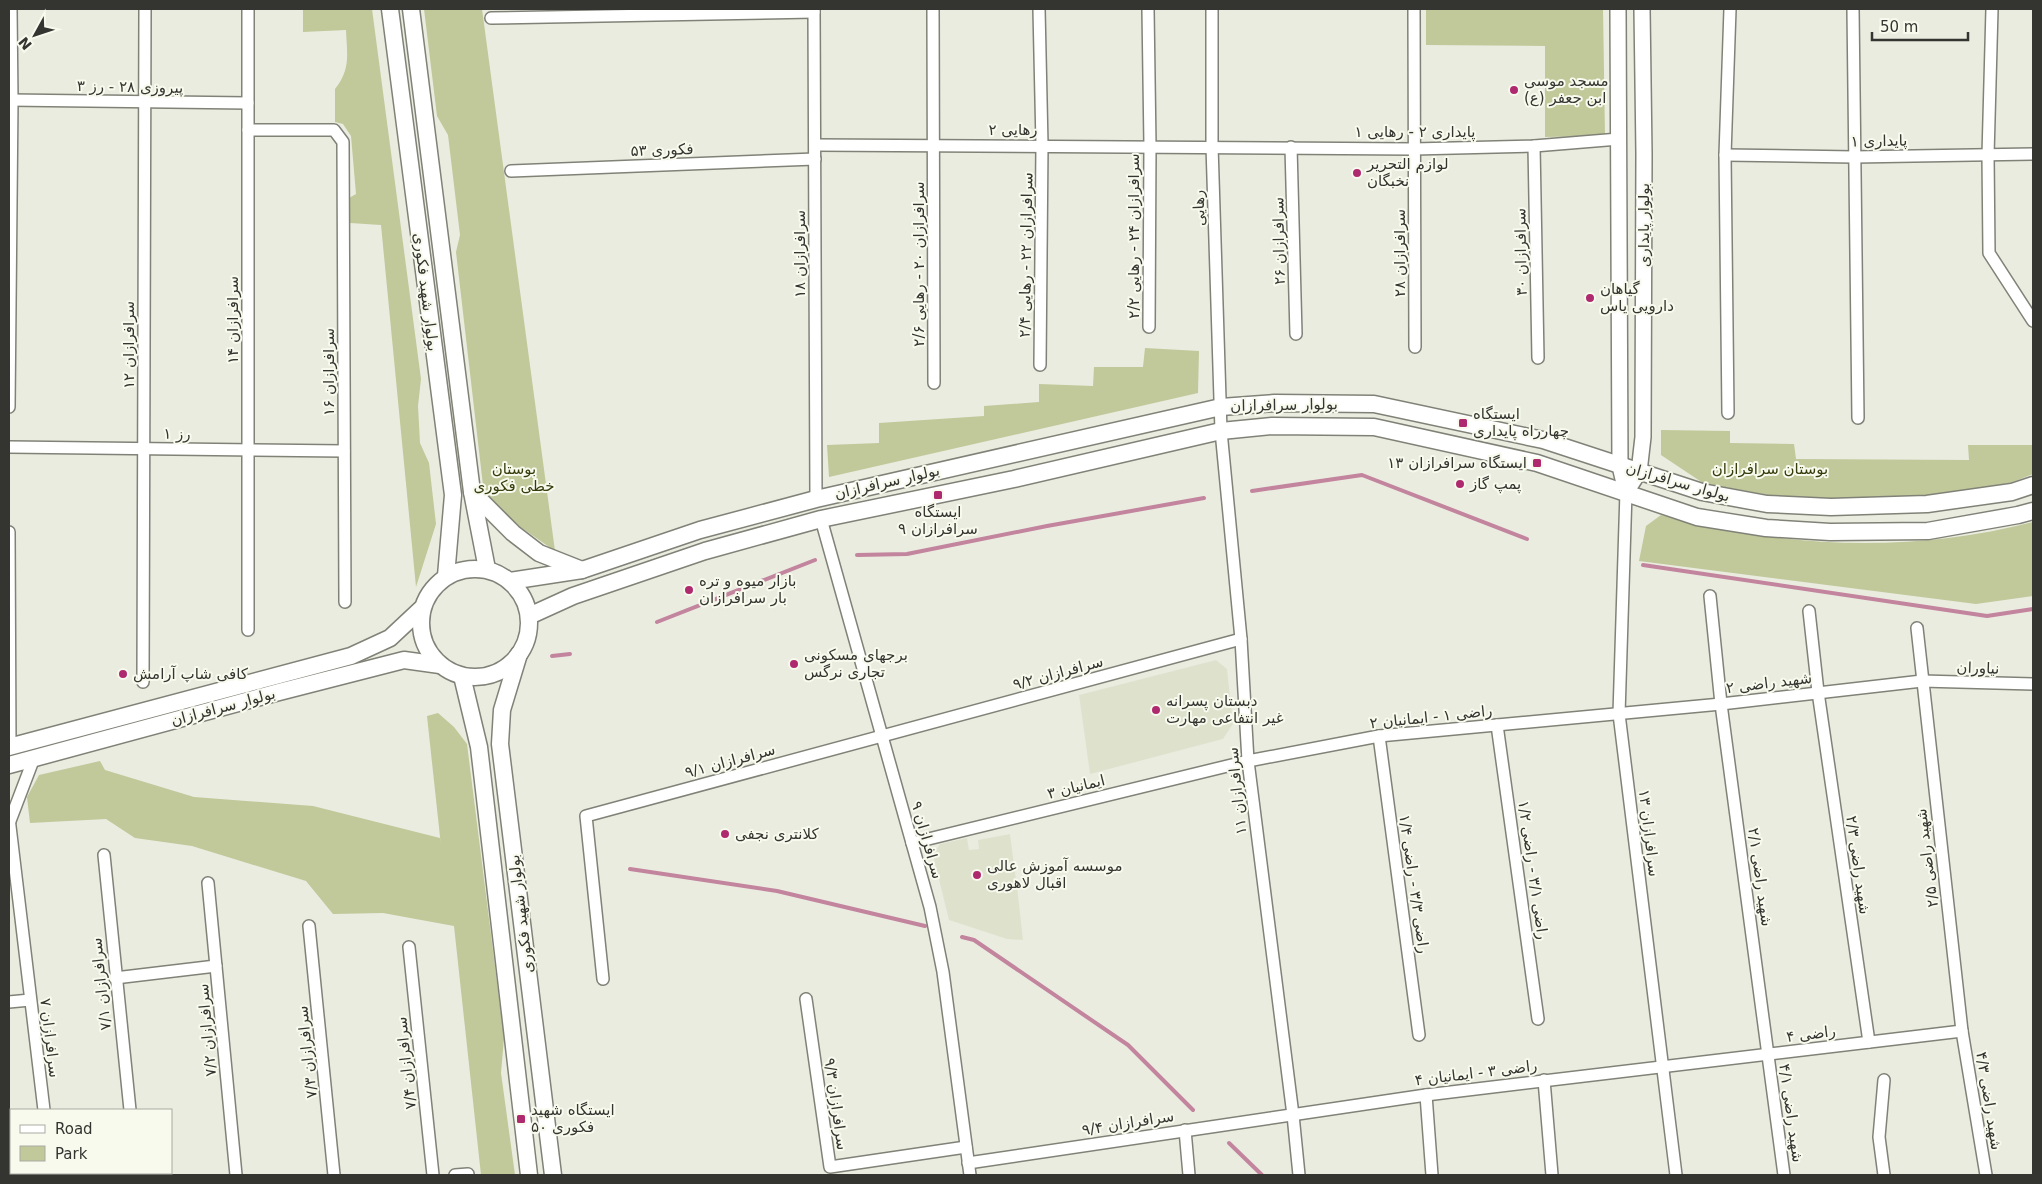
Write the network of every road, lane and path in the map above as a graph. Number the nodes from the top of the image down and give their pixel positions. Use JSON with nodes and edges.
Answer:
{"nodes":[{"id":1,"x":11,"y":9,"type":"edge"},
{"id":2,"x":145,"y":9,"type":"edge"},
{"id":3,"x":248,"y":9,"type":"edge"},
{"id":4,"x":390,"y":9,"type":"edge"},
{"id":5,"x":411,"y":9,"type":"edge"},
{"id":6,"x":933,"y":9,"type":"edge"},
{"id":7,"x":1040,"y":9,"type":"edge"},
{"id":8,"x":1148,"y":9,"type":"edge"},
{"id":9,"x":1212,"y":9,"type":"edge"},
{"id":10,"x":1414,"y":9,"type":"edge"},
{"id":11,"x":1618,"y":9,"type":"edge"},
{"id":12,"x":1642,"y":9,"type":"edge"},
{"id":13,"x":1730,"y":9,"type":"edge"},
{"id":14,"x":1853,"y":9,"type":"edge"},
{"id":15,"x":1992,"y":9,"type":"edge"},
{"id":16,"x":814,"y":10,"type":"edge"},
{"id":17,"x":492,"y":18,"type":"dead end"},
{"id":18,"x":10,"y":100,"type":"edge"},
{"id":19,"x":144,"y":102,"type":"junction"},
{"id":20,"x":248,"y":103,"type":"junction"},
{"id":21,"x":248,"y":130,"type":"junction"},
{"id":22,"x":1619,"y":139,"type":"junction"},
{"id":23,"x":815,"y":145,"type":"junction"},
{"id":24,"x":934,"y":145,"type":"junction"},
{"id":25,"x":1042,"y":145,"type":"junction"},
{"id":26,"x":1150,"y":146,"type":"junction"},
{"id":27,"x":1212,"y":146,"type":"junction"},
{"id":28,"x":1534,"y":146,"type":"junction"},
{"id":29,"x":1291,"y":147,"type":"junction"},
{"id":30,"x":1414,"y":148,"type":"junction"},
{"id":31,"x":1988,"y":154,"type":"junction"},
{"id":32,"x":2033,"y":154,"type":"edge"},
{"id":33,"x":1725,"y":155,"type":"junction"},
{"id":34,"x":1854,"y":157,"type":"junction"},
{"id":35,"x":815,"y":159,"type":"junction"},
{"id":36,"x":511,"y":170,"type":"dead end"},
{"id":37,"x":2033,"y":321,"type":"edge"},
{"id":38,"x":1148,"y":327,"type":"dead end"},
{"id":39,"x":1296,"y":334,"type":"dead end"},
{"id":40,"x":1415,"y":347,"type":"dead end"},
{"id":41,"x":1538,"y":358,"type":"dead end"},
{"id":42,"x":1040,"y":365,"type":"dead end"},
{"id":43,"x":934,"y":383,"type":"dead end"},
{"id":44,"x":9,"y":407,"type":"edge"},
{"id":45,"x":1221,"y":407,"type":"junction"},
{"id":46,"x":1728,"y":413,"type":"dead end"},
{"id":47,"x":1858,"y":418,"type":"dead end"},
{"id":48,"x":1222,"y":431,"type":"junction"},
{"id":49,"x":9,"y":447,"type":"edge"},
{"id":50,"x":143,"y":449,"type":"junction"},
{"id":51,"x":248,"y":450,"type":"junction"},
{"id":52,"x":344,"y":451,"type":"junction"},
{"id":53,"x":1620,"y":466,"type":"junction"},
{"id":54,"x":1639,"y":472,"type":"junction"},
{"id":55,"x":2033,"y":485,"type":"edge"},
{"id":56,"x":472,"y":492,"type":"junction"},
{"id":57,"x":1626,"y":492,"type":"junction"},
{"id":58,"x":816,"y":499,"type":"junction"},
{"id":59,"x":2033,"y":511,"type":"edge"},
{"id":60,"x":821,"y":519,"type":"junction"},
{"id":61,"x":9,"y":532,"type":"edge"},
{"id":62,"x":487,"y":569,"type":"junction"},
{"id":63,"x":582,"y":570,"type":"junction"},
{"id":64,"x":446,"y":576,"type":"junction"},
{"id":65,"x":510,"y":581,"type":"junction"},
{"id":66,"x":1710,"y":596,"type":"dead end"},
{"id":67,"x":345,"y":602,"type":"dead end"},
{"id":68,"x":421,"y":609,"type":"junction"},
{"id":69,"x":1809,"y":612,"type":"dead end"},
{"id":70,"x":529,"y":616,"type":"junction"},
{"id":71,"x":1917,"y":628,"type":"dead end"},
{"id":72,"x":248,"y":630,"type":"dead end"},
{"id":73,"x":1241,"y":639,"type":"junction"},
{"id":74,"x":519,"y":654,"type":"junction"},
{"id":75,"x":440,"y":665,"type":"junction"},
{"id":76,"x":462,"y":676,"type":"junction"},
{"id":77,"x":1922,"y":681,"type":"junction"},
{"id":78,"x":143,"y":682,"type":"dead end"},
{"id":79,"x":2033,"y":684,"type":"edge"},
{"id":80,"x":1818,"y":692,"type":"junction"},
{"id":81,"x":1721,"y":704,"type":"junction"},
{"id":82,"x":1619,"y":714,"type":"junction"},
{"id":83,"x":1498,"y":725,"type":"junction"},
{"id":84,"x":882,"y":736,"type":"junction"},
{"id":85,"x":1379,"y":736,"type":"junction"},
{"id":86,"x":9,"y":747,"type":"edge"},
{"id":87,"x":34,"y":758,"type":"junction"},
{"id":88,"x":1248,"y":761,"type":"junction"},
{"id":89,"x":9,"y":765,"type":"edge"},
{"id":90,"x":10,"y":819,"type":"edge"},
{"id":91,"x":912,"y":843,"type":"junction"},
{"id":92,"x":104,"y":855,"type":"dead end"},
{"id":93,"x":208,"y":883,"type":"dead end"},
{"id":94,"x":309,"y":926,"type":"dead end"},
{"id":95,"x":409,"y":947,"type":"dead end"},
{"id":96,"x":216,"y":966,"type":"junction"},
{"id":97,"x":115,"y":978,"type":"junction"},
{"id":98,"x":603,"y":979,"type":"dead end"},
{"id":99,"x":806,"y":999,"type":"dead end"},
{"id":100,"x":30,"y":1000,"type":"junction"},
{"id":101,"x":9,"y":1002,"type":"edge"},
{"id":102,"x":1538,"y":1019,"type":"dead end"},
{"id":103,"x":1962,"y":1031,"type":"junction"},
{"id":104,"x":1419,"y":1035,"type":"dead end"},
{"id":105,"x":1869,"y":1042,"type":"junction"},
{"id":106,"x":1768,"y":1055,"type":"junction"},
{"id":107,"x":1663,"y":1066,"type":"junction"},
{"id":108,"x":1544,"y":1080,"type":"junction"},
{"id":109,"x":1884,"y":1080,"type":"dead end"},
{"id":110,"x":1426,"y":1095,"type":"junction"},
{"id":111,"x":44,"y":1109,"type":"edge"},
{"id":112,"x":130,"y":1109,"type":"edge"},
{"id":113,"x":1294,"y":1116,"type":"junction"},
{"id":114,"x":1185,"y":1130,"type":"junction"},
{"id":115,"x":966,"y":1147,"type":"junction"},
{"id":116,"x":968,"y":1163,"type":"junction"},
{"id":117,"x":831,"y":1171,"type":"edge"},
{"id":118,"x":1191,"y":1173,"type":"edge"},
{"id":119,"x":468,"y":1174,"type":"dead end"},
{"id":120,"x":236,"y":1175,"type":"edge"},
{"id":121,"x":334,"y":1175,"type":"edge"},
{"id":122,"x":433,"y":1175,"type":"edge"},
{"id":123,"x":455,"y":1175,"type":"edge"},
{"id":124,"x":529,"y":1175,"type":"edge"},
{"id":125,"x":553,"y":1175,"type":"edge"},
{"id":126,"x":970,"y":1175,"type":"edge"},
{"id":127,"x":1299,"y":1175,"type":"edge"},
{"id":128,"x":1432,"y":1175,"type":"edge"},
{"id":129,"x":1552,"y":1175,"type":"edge"},
{"id":130,"x":1676,"y":1175,"type":"edge"},
{"id":131,"x":1784,"y":1175,"type":"edge"},
{"id":132,"x":1884,"y":1175,"type":"edge"},
{"id":133,"x":1986,"y":1175,"type":"edge"}],
"edges":[{"from":1,"to":18,"type":"street"},
{"from":2,"to":19,"type":"street","name":"سرافرازان ۱۲"},
{"from":3,"to":20,"type":"street","name":"سرافرازان ۱۴"},
{"from":4,"to":64,"type":"main road","name":"بولوار شهید فکوری"},
{"from":5,"to":56,"type":"main road","name":"بولوار شهید فکوری"},
{"from":6,"to":24,"type":"street","name":"سرافرازان ۲۰ - رهایی ۲/۶"},
{"from":7,"to":25,"type":"street","name":"سرافرازان ۲۲ - رهایی ۲/۴"},
{"from":8,"to":26,"type":"street","name":"سرافرازان ۲۴ - رهایی ۲/۲"},
{"from":9,"to":27,"type":"street","name":"رهایی"},
{"from":10,"to":30,"type":"street","name":"سرافرازان ۲۸"},
{"from":11,"to":22,"type":"street","name":"بولوار پایداری"},
{"from":12,"to":54,"type":"street","name":"بولوار پایداری"},
{"from":13,"to":33,"type":"street"},
{"from":14,"to":34,"type":"street"},
{"from":15,"to":31,"type":"street"},
{"from":16,"to":17,"type":"street"},
{"from":16,"to":23,"type":"street","name":"سرافرازان ۱۸"},
{"from":18,"to":19,"type":"street","name":"پیروزی ۲۸ - رز ۳"},
{"from":18,"to":44,"type":"street"},
{"from":19,"to":20,"type":"street","name":"پیروزی ۲۸ - رز ۳"},
{"from":19,"to":50,"type":"street","name":"سرافرازان ۱۲"},
{"from":20,"to":21,"type":"street","name":"سرافرازان ۱۴"},
{"from":21,"to":51,"type":"street","name":"سرافرازان ۱۴"},
{"from":21,"to":52,"type":"street","name":"سرافرازان ۱۶"},
{"from":22,"to":28,"type":"street","name":"پایداری ۲ - رهایی ۱"},
{"from":22,"to":53,"type":"street","name":"بولوار پایداری"},
{"from":23,"to":24,"type":"street","name":"رهایی ۲"},
{"from":23,"to":35,"type":"street","name":"سرافرازان ۱۸"},
{"from":24,"to":25,"type":"street","name":"رهایی ۲"},
{"from":24,"to":43,"type":"street","name":"سرافرازان ۲۰ - رهایی ۲/۶"},
{"from":25,"to":26,"type":"street","name":"رهایی ۲"},
{"from":25,"to":42,"type":"street","name":"سرافرازان ۲۲ - رهایی ۲/۴"},
{"from":26,"to":27,"type":"street","name":"رهایی ۲"},
{"from":26,"to":38,"type":"street","name":"سرافرازان ۲۴ - رهایی ۲/۲"},
{"from":27,"to":29,"type":"street","name":"پایداری ۲ - رهایی ۱"},
{"from":27,"to":45,"type":"street","name":"رهایی"},
{"from":28,"to":30,"type":"street","name":"پایداری ۲ - رهایی ۱"},
{"from":28,"to":41,"type":"street","name":"سرافرازان ۳۰"},
{"from":29,"to":30,"type":"street","name":"پایداری ۲ - رهایی ۱"},
{"from":29,"to":39,"type":"street","name":"سرافرازان ۲۶"},
{"from":30,"to":40,"type":"street","name":"سرافرازان ۲۸"},
{"from":31,"to":32,"type":"street","name":"پایداری ۱"},
{"from":31,"to":34,"type":"street","name":"پایداری ۱"},
{"from":31,"to":37,"type":"street"},
{"from":33,"to":34,"type":"street","name":"پایداری ۱"},
{"from":33,"to":46,"type":"street"},
{"from":34,"to":47,"type":"street"},
{"from":35,"to":36,"type":"street","name":"فکوری ۵۳"},
{"from":35,"to":58,"type":"street","name":"سرافرازان ۱۸"},
{"from":45,"to":48,"type":"street","name":"رهایی"},
{"from":45,"to":53,"type":"main road","name":"بولوار سرافرازان"},
{"from":45,"to":58,"type":"main road","name":"بولوار سرافرازان"},
{"from":48,"to":57,"type":"main road","name":"بولوار سرافرازان"},
{"from":48,"to":60,"type":"main road","name":"بولوار سرافرازان"},
{"from":48,"to":73,"type":"street","name":"سرافرازان ۱۱"},
{"from":49,"to":50,"type":"street","name":"رز ۱"},
{"from":50,"to":51,"type":"street","name":"رز ۱"},
{"from":50,"to":78,"type":"street","name":"سرافرازان ۱۲"},
{"from":51,"to":52,"type":"street","name":"رز ۱"},
{"from":51,"to":72,"type":"street","name":"سرافرازان ۱۴"},
{"from":52,"to":67,"type":"street","name":"سرافرازان ۱۶"},
{"from":53,"to":54,"type":"main road","name":"بولوار سرافرازان"},
{"from":53,"to":57,"type":"street","name":"بولوار پایداری"},
{"from":54,"to":55,"type":"main road","name":"بولوار سرافرازان"},
{"from":54,"to":57,"type":"street"},
{"from":56,"to":62,"type":"main road","name":"بولوار شهید فکوری"},
{"from":56,"to":63,"type":"main road"},
{"from":57,"to":59,"type":"main road","name":"بولوار سرافرازان"},
{"from":57,"to":82,"type":"street","name":"سرافرازان ۱۳"},
{"from":58,"to":63,"type":"main road","name":"بولوار سرافرازان"},
{"from":60,"to":70,"type":"main road","name":"بولوار سرافرازان"},
{"from":60,"to":84,"type":"street","name":"سرافرازان ۹"},
{"from":61,"to":86,"type":"street"},
{"from":62,"to":64,"type":"main road"},
{"from":62,"to":65,"type":"main road"},
{"from":63,"to":65,"type":"main road","name":"بولوار سرافرازان"},
{"from":64,"to":68,"type":"main road"},
{"from":65,"to":70,"type":"main road"},
{"from":66,"to":81,"type":"street","name":"شهید راضی ۲/۱"},
{"from":68,"to":75,"type":"main road"},
{"from":68,"to":86,"type":"main road","name":"بولوار سرافرازان"},
{"from":69,"to":80,"type":"street","name":"شهید راضی ۲/۳"},
{"from":70,"to":74,"type":"main road"},
{"from":71,"to":77,"type":"street","name":"شهید راضی ۲/۵"},
{"from":73,"to":84,"type":"street","name":"سرافرازان ۹/۲"},
{"from":73,"to":88,"type":"street","name":"سرافرازان ۱۱"},
{"from":74,"to":76,"type":"main road"},
{"from":74,"to":125,"type":"main road","name":"بولوار شهید فکوری"},
{"from":75,"to":76,"type":"main road"},
{"from":75,"to":87,"type":"main road","name":"بولوار سرافرازان"},
{"from":76,"to":124,"type":"main road","name":"بولوار شهید فکوری"},
{"from":77,"to":79,"type":"street","name":"نیاوران"},
{"from":77,"to":80,"type":"street","name":"شهید راضی ۲"},
{"from":77,"to":103,"type":"street","name":"شهید راضی ۲/۵"},
{"from":80,"to":81,"type":"street","name":"شهید راضی ۲"},
{"from":80,"to":105,"type":"street","name":"شهید راضی ۲/۳"},
{"from":81,"to":82,"type":"street","name":"شهید راضی ۲"},
{"from":81,"to":106,"type":"street","name":"شهید راضی ۲/۱"},
{"from":82,"to":83,"type":"street","name":"راضی ۱ - ایمانیان ۲"},
{"from":82,"to":107,"type":"street","name":"سرافرازان ۱۳"},
{"from":83,"to":85,"type":"street","name":"راضی ۱ - ایمانیان ۲"},
{"from":83,"to":102,"type":"street","name":"راضی ۳/۱ - راضی ۱/۲"},
{"from":84,"to":91,"type":"street","name":"سرافرازان ۹"},
{"from":84,"to":98,"type":"street","name":"سرافرازان ۹/۱"},
{"from":85,"to":88,"type":"street","name":"راضی ۱ - ایمانیان ۲"},
{"from":85,"to":104,"type":"street","name":"راضی ۳/۳ - راضی ۱/۴"},
{"from":87,"to":89,"type":"main road","name":"بولوار سرافرازان"},
{"from":87,"to":90,"type":"street"},
{"from":88,"to":91,"type":"street","name":"ایمانیان ۳"},
{"from":88,"to":113,"type":"street","name":"سرافرازان ۱۱"},
{"from":90,"to":100,"type":"street","name":"سرافرازان ۷"},
{"from":91,"to":115,"type":"street","name":"سرافرازان ۹"},
{"from":92,"to":97,"type":"street","name":"سرافرازان ۷/۱"},
{"from":93,"to":96,"type":"street","name":"سرافرازان ۷/۲"},
{"from":94,"to":121,"type":"street","name":"سرافرازان ۷/۳"},
{"from":95,"to":122,"type":"street","name":"سرافرازان ۷/۴"},
{"from":96,"to":97,"type":"street"},
{"from":96,"to":120,"type":"street","name":"سرافرازان ۷/۲"},
{"from":97,"to":112,"type":"street","name":"سرافرازان ۷/۱"},
{"from":99,"to":117,"type":"street","name":"سرافرازان ۹/۳"},
{"from":100,"to":101,"type":"street"},
{"from":100,"to":111,"type":"street","name":"سرافرازان ۷"},
{"from":103,"to":105,"type":"street","name":"راضی ۴"},
{"from":103,"to":133,"type":"street","name":"شهید راضی ۴/۳"},
{"from":105,"to":106,"type":"street","name":"راضی ۴"},
{"from":106,"to":107,"type":"street","name":"راضی ۴"},
{"from":106,"to":131,"type":"street","name":"شهید راضی ۴/۱"},
{"from":107,"to":108,"type":"street","name":"راضی ۳ - ایمانیان ۴"},
{"from":107,"to":130,"type":"street","name":"سرافرازان ۱۳"},
{"from":108,"to":110,"type":"street","name":"راضی ۳ - ایمانیان ۴"},
{"from":108,"to":129,"type":"street"},
{"from":109,"to":132,"type":"street"},
{"from":110,"to":113,"type":"street","name":"راضی ۳ - ایمانیان ۴"},
{"from":110,"to":128,"type":"street"},
{"from":113,"to":114,"type":"street","name":"سرافرازان ۹/۴"},
{"from":113,"to":127,"type":"street","name":"سرافرازان ۱۱"},
{"from":114,"to":116,"type":"street","name":"سرافرازان ۹/۴"},
{"from":114,"to":118,"type":"street"},
{"from":115,"to":116,"type":"street","name":"سرافرازان ۹"},
{"from":115,"to":117,"type":"street","name":"سرافرازان ۹/۳"},
{"from":116,"to":126,"type":"street","name":"سرافرازان ۹"},
{"from":119,"to":123,"type":"street"}]}
